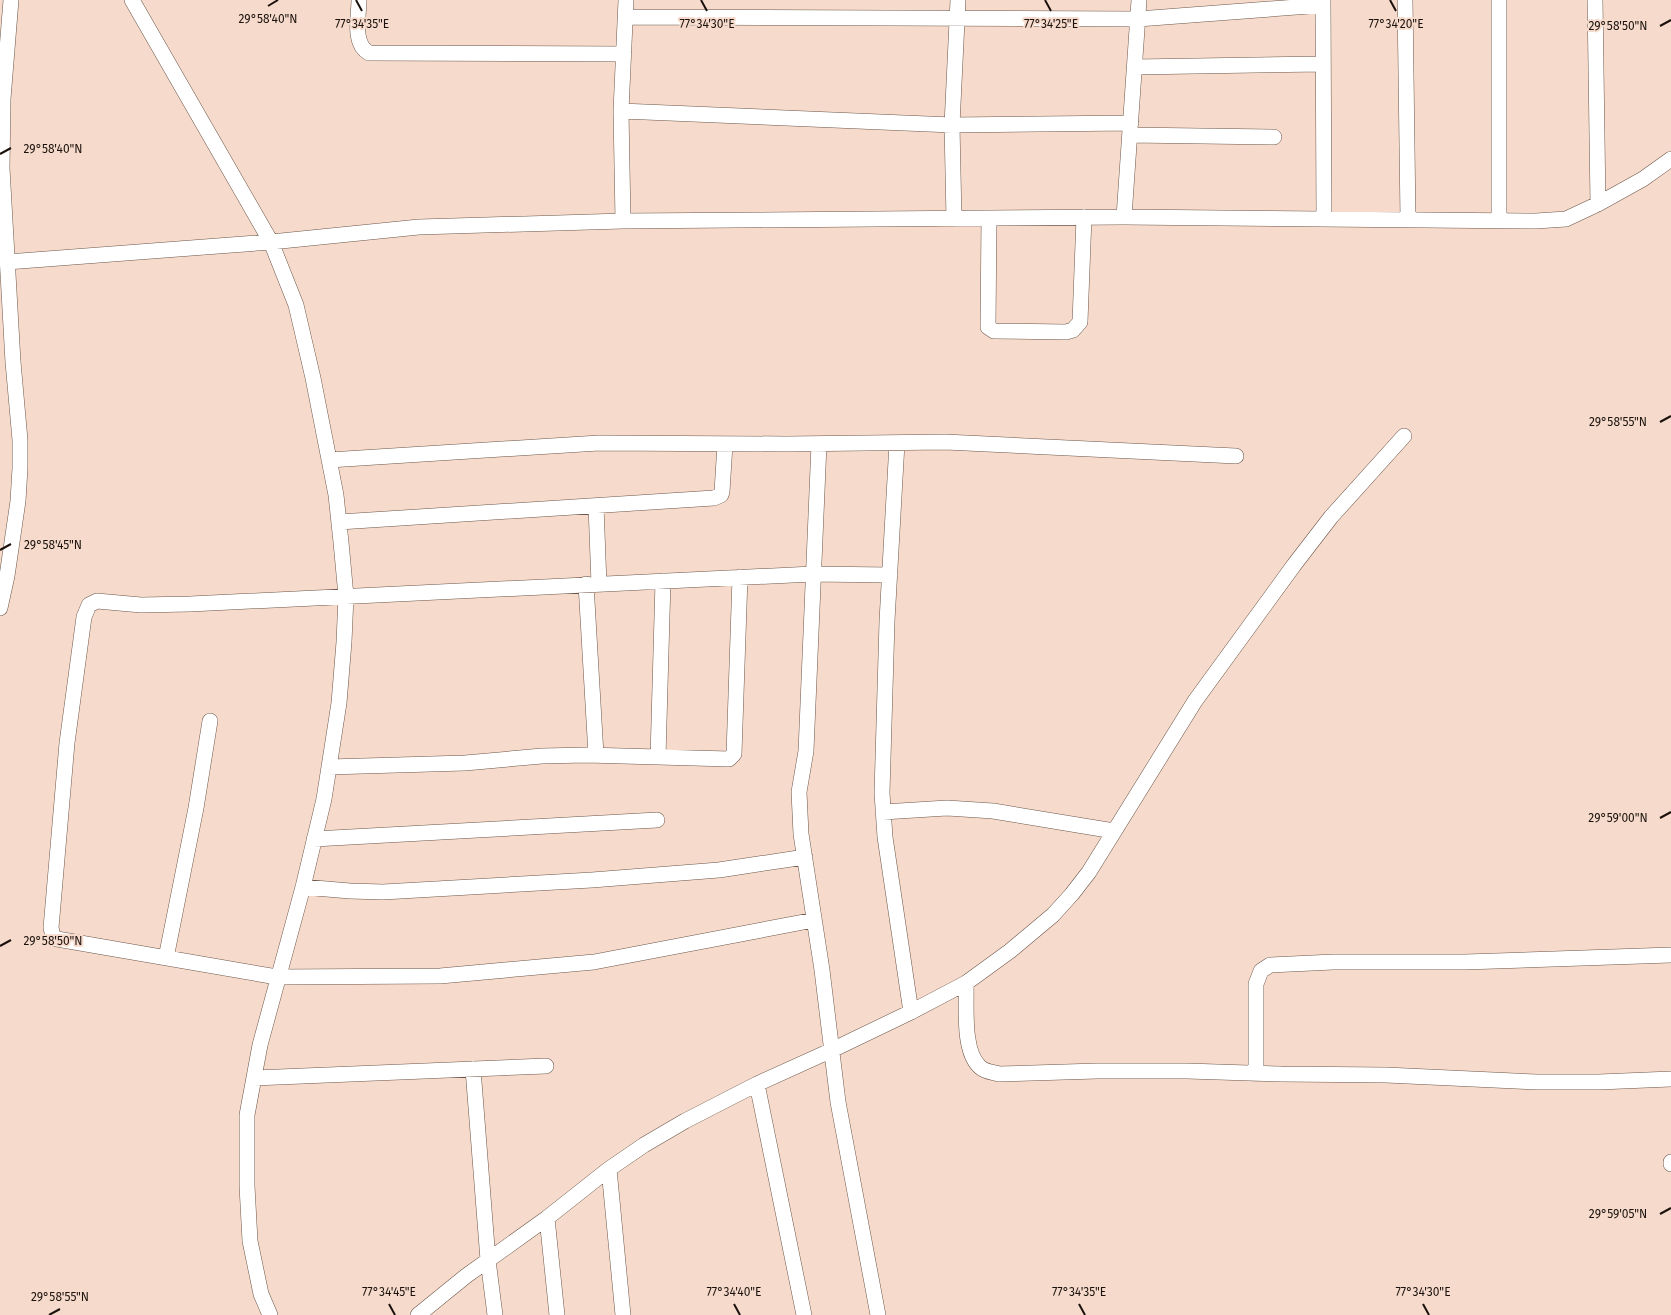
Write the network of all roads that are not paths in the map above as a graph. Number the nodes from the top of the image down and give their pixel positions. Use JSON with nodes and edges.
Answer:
{"nodes":[{"id":1,"x":11,"y":0,"type":"edge"},
{"id":2,"x":132,"y":0,"type":"edge"},
{"id":3,"x":359,"y":0,"type":"edge"},
{"id":4,"x":626,"y":0,"type":"edge"},
{"id":5,"x":958,"y":0,"type":"edge"},
{"id":6,"x":1138,"y":0,"type":"edge"},
{"id":7,"x":1405,"y":0,"type":"edge"},
{"id":8,"x":1499,"y":0,"type":"edge"},
{"id":9,"x":1595,"y":0,"type":"edge"},
{"id":10,"x":1323,"y":3,"type":"edge"},
{"id":11,"x":626,"y":18,"type":"junction"},
{"id":12,"x":958,"y":19,"type":"junction"},
{"id":13,"x":1138,"y":19,"type":"junction"},
{"id":14,"x":624,"y":54,"type":"junction"},
{"id":15,"x":1322,"y":64,"type":"junction"},
{"id":16,"x":1135,"y":67,"type":"junction"},
{"id":17,"x":621,"y":111,"type":"junction"},
{"id":18,"x":952,"y":125,"type":"junction"},
{"id":19,"x":1131,"y":129,"type":"junction"},
{"id":20,"x":1274,"y":137,"type":"dead end"},
{"id":21,"x":1671,"y":159,"type":"edge"},
{"id":22,"x":1,"y":168,"type":"edge"},
{"id":23,"x":1598,"y":204,"type":"junction"},
{"id":24,"x":1084,"y":217,"type":"junction"},
{"id":25,"x":1124,"y":217,"type":"junction"},
{"id":26,"x":954,"y":219,"type":"junction"},
{"id":27,"x":990,"y":219,"type":"junction"},
{"id":28,"x":1324,"y":219,"type":"junction"},
{"id":29,"x":1408,"y":219,"type":"junction"},
{"id":30,"x":1500,"y":220,"type":"junction"},
{"id":31,"x":623,"y":221,"type":"junction"},
{"id":32,"x":271,"y":242,"type":"junction"},
{"id":33,"x":7,"y":262,"type":"junction"},
{"id":34,"x":6,"y":362,"type":"edge"},
{"id":35,"x":1404,"y":436,"type":"dead end"},
{"id":36,"x":897,"y":443,"type":"junction"},
{"id":37,"x":725,"y":444,"type":"junction"},
{"id":38,"x":819,"y":444,"type":"junction"},
{"id":39,"x":1236,"y":456,"type":"dead end"},
{"id":40,"x":329,"y":460,"type":"junction"},
{"id":41,"x":596,"y":506,"type":"junction"},
{"id":42,"x":339,"y":522,"type":"junction"},
{"id":43,"x":813,"y":574,"type":"junction"},
{"id":44,"x":890,"y":575,"type":"junction"},
{"id":45,"x":740,"y":577,"type":"junction"},
{"id":46,"x":664,"y":581,"type":"junction"},
{"id":47,"x":593,"y":584,"type":"junction"},
{"id":48,"x":346,"y":596,"type":"junction"},
{"id":49,"x":0,"y":608,"type":"edge"},
{"id":50,"x":210,"y":721,"type":"dead end"},
{"id":51,"x":596,"y":755,"type":"junction"},
{"id":52,"x":658,"y":757,"type":"junction"},
{"id":53,"x":329,"y":767,"type":"junction"},
{"id":54,"x":883,"y":812,"type":"junction"},
{"id":55,"x":657,"y":820,"type":"dead end"},
{"id":56,"x":1114,"y":831,"type":"junction"},
{"id":57,"x":314,"y":839,"type":"junction"},
{"id":58,"x":805,"y":858,"type":"junction"},
{"id":59,"x":303,"y":887,"type":"junction"},
{"id":60,"x":814,"y":920,"type":"junction"},
{"id":61,"x":1671,"y":955,"type":"edge"},
{"id":62,"x":166,"y":958,"type":"junction"},
{"id":63,"x":277,"y":977,"type":"junction"},
{"id":64,"x":966,"y":983,"type":"junction"},
{"id":65,"x":911,"y":1012,"type":"junction"},
{"id":66,"x":832,"y":1050,"type":"junction"},
{"id":67,"x":546,"y":1066,"type":"dead end"},
{"id":68,"x":473,"y":1069,"type":"junction"},
{"id":69,"x":1256,"y":1074,"type":"junction"},
{"id":70,"x":254,"y":1078,"type":"junction"},
{"id":71,"x":1671,"y":1080,"type":"edge"},
{"id":72,"x":757,"y":1084,"type":"junction"},
{"id":73,"x":609,"y":1169,"type":"junction"},
{"id":74,"x":547,"y":1218,"type":"junction"},
{"id":75,"x":488,"y":1260,"type":"junction"},
{"id":76,"x":270,"y":1315,"type":"edge"},
{"id":77,"x":418,"y":1315,"type":"edge"},
{"id":78,"x":495,"y":1315,"type":"edge"},
{"id":79,"x":557,"y":1315,"type":"edge"},
{"id":80,"x":624,"y":1315,"type":"edge"},
{"id":81,"x":804,"y":1315,"type":"edge"},
{"id":82,"x":878,"y":1315,"type":"edge"}],
"edges":[{"from":1,"to":22,"type":"street"},
{"from":2,"to":32,"type":"street"},
{"from":3,"to":14,"type":"street"},
{"from":4,"to":11,"type":"street"},
{"from":5,"to":12,"type":"street"},
{"from":6,"to":13,"type":"street"},
{"from":7,"to":29,"type":"street"},
{"from":8,"to":30,"type":"street"},
{"from":9,"to":23,"type":"street"},
{"from":10,"to":13,"type":"street"},
{"from":10,"to":15,"type":"street"},
{"from":11,"to":12,"type":"street"},
{"from":11,"to":14,"type":"street"},
{"from":12,"to":13,"type":"street"},
{"from":12,"to":18,"type":"street"},
{"from":13,"to":16,"type":"street"},
{"from":14,"to":17,"type":"street"},
{"from":15,"to":16,"type":"street"},
{"from":15,"to":28,"type":"street"},
{"from":16,"to":19,"type":"street"},
{"from":17,"to":18,"type":"street"},
{"from":17,"to":31,"type":"street"},
{"from":18,"to":19,"type":"street"},
{"from":18,"to":26,"type":"street"},
{"from":19,"to":20,"type":"street"},
{"from":19,"to":25,"type":"street"},
{"from":21,"to":23,"type":"street"},
{"from":22,"to":33,"type":"street"},
{"from":23,"to":30,"type":"street"},
{"from":24,"to":25,"type":"street"},
{"from":24,"to":27,"type":"street"},
{"from":24,"to":27,"type":"street"},
{"from":25,"to":28,"type":"street"},
{"from":26,"to":27,"type":"street"},
{"from":26,"to":31,"type":"street"},
{"from":28,"to":29,"type":"street"},
{"from":29,"to":30,"type":"street"},
{"from":31,"to":32,"type":"street"},
{"from":32,"to":33,"type":"street"},
{"from":32,"to":40,"type":"street"},
{"from":33,"to":34,"type":"street"},
{"from":34,"to":49,"type":"street"},
{"from":35,"to":56,"type":"street"},
{"from":36,"to":38,"type":"street"},
{"from":36,"to":39,"type":"street"},
{"from":36,"to":44,"type":"street"},
{"from":37,"to":38,"type":"street"},
{"from":37,"to":40,"type":"street"},
{"from":37,"to":41,"type":"street"},
{"from":38,"to":43,"type":"street"},
{"from":40,"to":42,"type":"street"},
{"from":41,"to":42,"type":"street"},
{"from":41,"to":47,"type":"street"},
{"from":42,"to":48,"type":"street"},
{"from":43,"to":44,"type":"street"},
{"from":43,"to":45,"type":"street"},
{"from":43,"to":58,"type":"street"},
{"from":44,"to":54,"type":"street"},
{"from":45,"to":46,"type":"street"},
{"from":45,"to":52,"type":"street"},
{"from":46,"to":47,"type":"street"},
{"from":46,"to":52,"type":"street"},
{"from":47,"to":48,"type":"street"},
{"from":47,"to":51,"type":"street"},
{"from":48,"to":53,"type":"street"},
{"from":48,"to":62,"type":"street"},
{"from":50,"to":62,"type":"street"},
{"from":51,"to":52,"type":"street"},
{"from":51,"to":53,"type":"street"},
{"from":53,"to":57,"type":"street"},
{"from":54,"to":56,"type":"street"},
{"from":54,"to":65,"type":"street"},
{"from":55,"to":57,"type":"street"},
{"from":56,"to":64,"type":"street"},
{"from":57,"to":59,"type":"street"},
{"from":58,"to":59,"type":"street"},
{"from":58,"to":60,"type":"street"},
{"from":59,"to":63,"type":"street"},
{"from":60,"to":63,"type":"street"},
{"from":60,"to":66,"type":"street"},
{"from":61,"to":69,"type":"street"},
{"from":62,"to":63,"type":"street"},
{"from":63,"to":70,"type":"street"},
{"from":64,"to":65,"type":"street"},
{"from":64,"to":69,"type":"street"},
{"from":65,"to":66,"type":"street"},
{"from":66,"to":72,"type":"street"},
{"from":66,"to":82,"type":"street"},
{"from":67,"to":68,"type":"street"},
{"from":68,"to":70,"type":"street"},
{"from":68,"to":75,"type":"street"},
{"from":69,"to":71,"type":"street"},
{"from":70,"to":76,"type":"street"},
{"from":72,"to":73,"type":"street"},
{"from":72,"to":81,"type":"street"},
{"from":73,"to":74,"type":"street"},
{"from":73,"to":80,"type":"street"},
{"from":74,"to":75,"type":"street"},
{"from":74,"to":79,"type":"street"},
{"from":75,"to":77,"type":"street"},
{"from":75,"to":78,"type":"street"}]}
